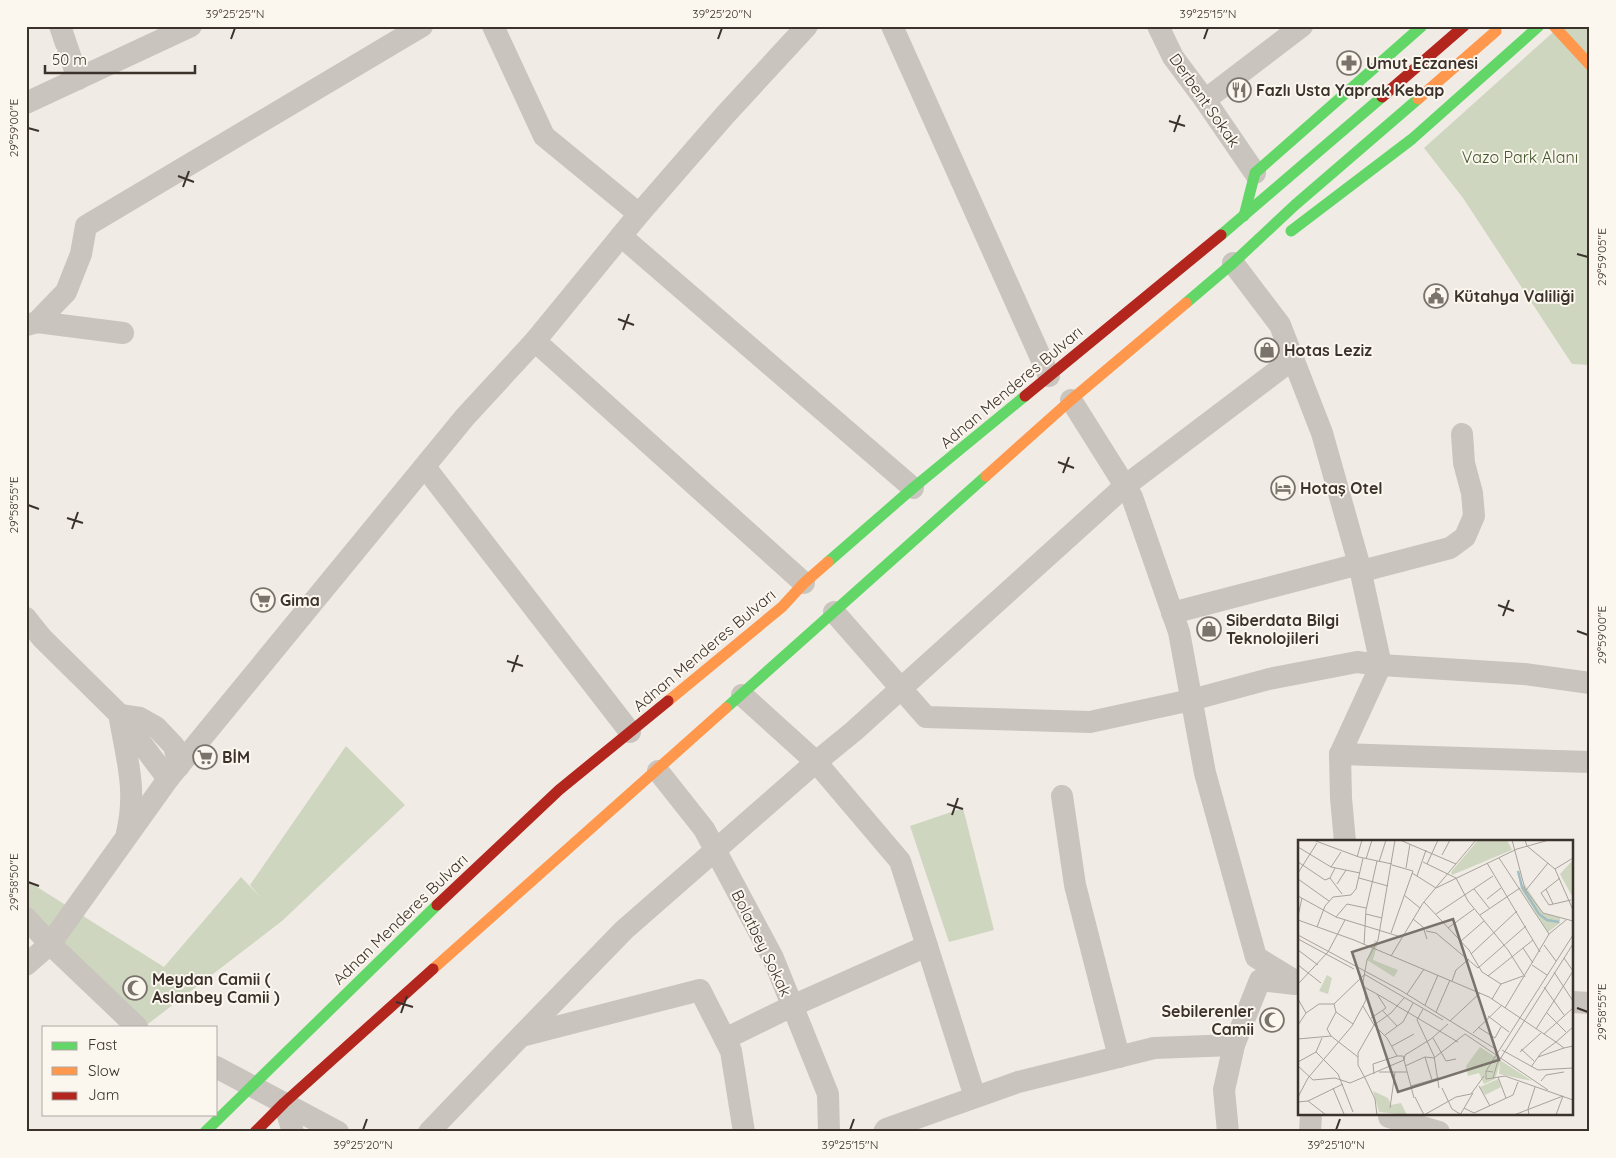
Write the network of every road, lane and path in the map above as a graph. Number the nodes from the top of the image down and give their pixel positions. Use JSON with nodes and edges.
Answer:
{"nodes":[{"id":1,"x":60,"y":26,"type":"edge"},
{"id":2,"x":192,"y":26,"type":"edge"},
{"id":3,"x":422,"y":26,"type":"edge"},
{"id":4,"x":493,"y":26,"type":"edge"},
{"id":5,"x":806,"y":26,"type":"edge"},
{"id":6,"x":892,"y":26,"type":"edge"},
{"id":7,"x":1158,"y":26,"type":"edge"},
{"id":8,"x":1302,"y":26,"type":"edge"},
{"id":9,"x":1422,"y":26,"type":"edge"},
{"id":10,"x":1464,"y":26,"type":"edge"},
{"id":11,"x":1538,"y":26,"type":"edge"},
{"id":12,"x":1554,"y":26,"type":"edge"},
{"id":13,"x":1496,"y":31,"type":"dead end"},
{"id":14,"x":1590,"y":65,"type":"edge"},
{"id":15,"x":78,"y":79,"type":"junction"},
{"id":16,"x":1206,"y":100,"type":"junction"},
{"id":17,"x":26,"y":103,"type":"edge"},
{"id":18,"x":1255,"y":173,"type":"junction"},
{"id":19,"x":639,"y":214,"type":"junction"},
{"id":20,"x":1244,"y":216,"type":"junction"},
{"id":21,"x":621,"y":236,"type":"junction"},
{"id":22,"x":1233,"y":262,"type":"junction"},
{"id":23,"x":32,"y":324,"type":"edge"},
{"id":24,"x":123,"y":333,"type":"dead end"},
{"id":25,"x":535,"y":341,"type":"junction"},
{"id":26,"x":1293,"y":359,"type":"junction"},
{"id":27,"x":1049,"y":376,"type":"junction"},
{"id":28,"x":1072,"y":400,"type":"junction"},
{"id":29,"x":1462,"y":434,"type":"dead end"},
{"id":30,"x":425,"y":467,"type":"junction"},
{"id":31,"x":1125,"y":486,"type":"junction"},
{"id":32,"x":913,"y":488,"type":"junction"},
{"id":33,"x":1359,"y":564,"type":"junction"},
{"id":34,"x":804,"y":583,"type":"junction"},
{"id":35,"x":834,"y":612,"type":"junction"},
{"id":36,"x":1172,"y":613,"type":"junction"},
{"id":37,"x":26,"y":618,"type":"edge"},
{"id":38,"x":1381,"y":666,"type":"junction"},
{"id":39,"x":1590,"y":683,"type":"edge"},
{"id":40,"x":902,"y":688,"type":"junction"},
{"id":41,"x":742,"y":695,"type":"junction"},
{"id":42,"x":1191,"y":700,"type":"junction"},
{"id":43,"x":120,"y":715,"type":"junction"},
{"id":44,"x":630,"y":732,"type":"junction"},
{"id":45,"x":1340,"y":754,"type":"junction"},
{"id":46,"x":816,"y":762,"type":"junction"},
{"id":47,"x":1590,"y":762,"type":"edge"},
{"id":48,"x":658,"y":771,"type":"junction"},
{"id":49,"x":174,"y":772,"type":"junction"},
{"id":50,"x":1062,"y":796,"type":"dead end"},
{"id":51,"x":126,"y":836,"type":"junction"},
{"id":52,"x":1346,"y":840,"type":"edge"},
{"id":53,"x":715,"y":850,"type":"junction"},
{"id":54,"x":26,"y":918,"type":"edge"},
{"id":55,"x":50,"y":944,"type":"junction"},
{"id":56,"x":927,"y":946,"type":"junction"},
{"id":57,"x":26,"y":965,"type":"edge"},
{"id":58,"x":1298,"y":984,"type":"edge"},
{"id":59,"x":1298,"y":985,"type":"edge"},
{"id":60,"x":1574,"y":1002,"type":"edge"},
{"id":61,"x":1590,"y":1003,"type":"edge"},
{"id":62,"x":792,"y":1006,"type":"junction"},
{"id":63,"x":136,"y":1026,"type":"edge"},
{"id":64,"x":521,"y":1036,"type":"junction"},
{"id":65,"x":725,"y":1039,"type":"junction"},
{"id":66,"x":1234,"y":1045,"type":"junction"},
{"id":67,"x":1120,"y":1057,"type":"junction"},
{"id":68,"x":218,"y":1069,"type":"edge"},
{"id":69,"x":252,"y":1085,"type":"junction"},
{"id":70,"x":975,"y":1097,"type":"junction"},
{"id":71,"x":284,"y":1103,"type":"junction"},
{"id":72,"x":1310,"y":1116,"type":"edge"},
{"id":73,"x":1388,"y":1121,"type":"edge"},
{"id":74,"x":205,"y":1132,"type":"edge"},
{"id":75,"x":255,"y":1132,"type":"edge"},
{"id":76,"x":293,"y":1132,"type":"edge"},
{"id":77,"x":338,"y":1132,"type":"edge"},
{"id":78,"x":429,"y":1132,"type":"edge"},
{"id":79,"x":744,"y":1132,"type":"edge"},
{"id":80,"x":829,"y":1132,"type":"edge"},
{"id":81,"x":884,"y":1132,"type":"edge"},
{"id":82,"x":1228,"y":1132,"type":"edge"},
{"id":83,"x":1310,"y":1132,"type":"edge"},
{"id":84,"x":1439,"y":1132,"type":"edge"}],
"edges":[{"from":1,"to":15,"type":"street"},
{"from":2,"to":15,"type":"street"},
{"from":3,"to":23,"type":"street"},
{"from":4,"to":19,"type":"street"},
{"from":5,"to":19,"type":"street"},
{"from":6,"to":27,"type":"street"},
{"from":7,"to":16,"type":"street","name":"Derbent Sokak"},
{"from":8,"to":16,"type":"street"},
{"from":9,"to":18,"type":"main road"},
{"from":10,"to":20,"type":"main road","name":"Adnan Menderes Bulvarı"},
{"from":11,"to":22,"type":"main road"},
{"from":12,"to":14,"type":"main road"},
{"from":13,"to":22,"type":"main road"},
{"from":15,"to":17,"type":"street"},
{"from":16,"to":18,"type":"street","name":"Derbent Sokak"},
{"from":18,"to":20,"type":"main road"},
{"from":19,"to":21,"type":"street"},
{"from":20,"to":27,"type":"main road","name":"Adnan Menderes Bulvarı"},
{"from":21,"to":25,"type":"street"},
{"from":21,"to":32,"type":"street"},
{"from":22,"to":26,"type":"street"},
{"from":22,"to":28,"type":"main road"},
{"from":23,"to":24,"type":"street"},
{"from":25,"to":30,"type":"street"},
{"from":25,"to":34,"type":"street"},
{"from":26,"to":31,"type":"street"},
{"from":26,"to":33,"type":"street"},
{"from":27,"to":32,"type":"main road","name":"Adnan Menderes Bulvarı"},
{"from":28,"to":31,"type":"street"},
{"from":28,"to":35,"type":"main road"},
{"from":29,"to":33,"type":"street"},
{"from":30,"to":44,"type":"street"},
{"from":30,"to":49,"type":"street"},
{"from":31,"to":36,"type":"street"},
{"from":31,"to":40,"type":"street"},
{"from":32,"to":34,"type":"main road","name":"Adnan Menderes Bulvarı"},
{"from":33,"to":36,"type":"street"},
{"from":33,"to":38,"type":"street"},
{"from":34,"to":44,"type":"main road","name":"Adnan Menderes Bulvarı"},
{"from":35,"to":40,"type":"street"},
{"from":35,"to":41,"type":"main road"},
{"from":36,"to":42,"type":"street"},
{"from":37,"to":43,"type":"street"},
{"from":38,"to":39,"type":"street"},
{"from":38,"to":42,"type":"street"},
{"from":38,"to":45,"type":"street"},
{"from":40,"to":42,"type":"street"},
{"from":40,"to":46,"type":"street"},
{"from":41,"to":46,"type":"street"},
{"from":41,"to":48,"type":"main road"},
{"from":42,"to":58,"type":"street"},
{"from":43,"to":49,"type":"street"},
{"from":43,"to":51,"type":"street"},
{"from":44,"to":69,"type":"main road","name":"Adnan Menderes Bulvarı"},
{"from":45,"to":47,"type":"street"},
{"from":45,"to":52,"type":"street"},
{"from":46,"to":53,"type":"street"},
{"from":46,"to":56,"type":"street"},
{"from":48,"to":53,"type":"street","name":"Bolatbey Sokak"},
{"from":48,"to":71,"type":"main road"},
{"from":49,"to":51,"type":"street"},
{"from":50,"to":67,"type":"street"},
{"from":51,"to":55,"type":"street"},
{"from":53,"to":62,"type":"street","name":"Bolatbey Sokak"},
{"from":53,"to":64,"type":"street"},
{"from":54,"to":55,"type":"street"},
{"from":55,"to":57,"type":"street"},
{"from":55,"to":63,"type":"street"},
{"from":56,"to":62,"type":"street"},
{"from":56,"to":70,"type":"street"},
{"from":59,"to":66,"type":"street"},
{"from":60,"to":61,"type":"street"},
{"from":62,"to":65,"type":"street"},
{"from":62,"to":80,"type":"street","name":"Bolatbey Sokak"},
{"from":64,"to":65,"type":"street"},
{"from":64,"to":78,"type":"street"},
{"from":65,"to":79,"type":"street"},
{"from":66,"to":67,"type":"street"},
{"from":66,"to":82,"type":"street"},
{"from":67,"to":70,"type":"street"},
{"from":68,"to":69,"type":"street"},
{"from":69,"to":71,"type":"street"},
{"from":69,"to":74,"type":"main road","name":"Adnan Menderes Bulvarı"},
{"from":70,"to":81,"type":"street"},
{"from":71,"to":75,"type":"main road"},
{"from":71,"to":76,"type":"street"},
{"from":71,"to":77,"type":"street"},
{"from":72,"to":83,"type":"street"},
{"from":73,"to":84,"type":"street"}]}
